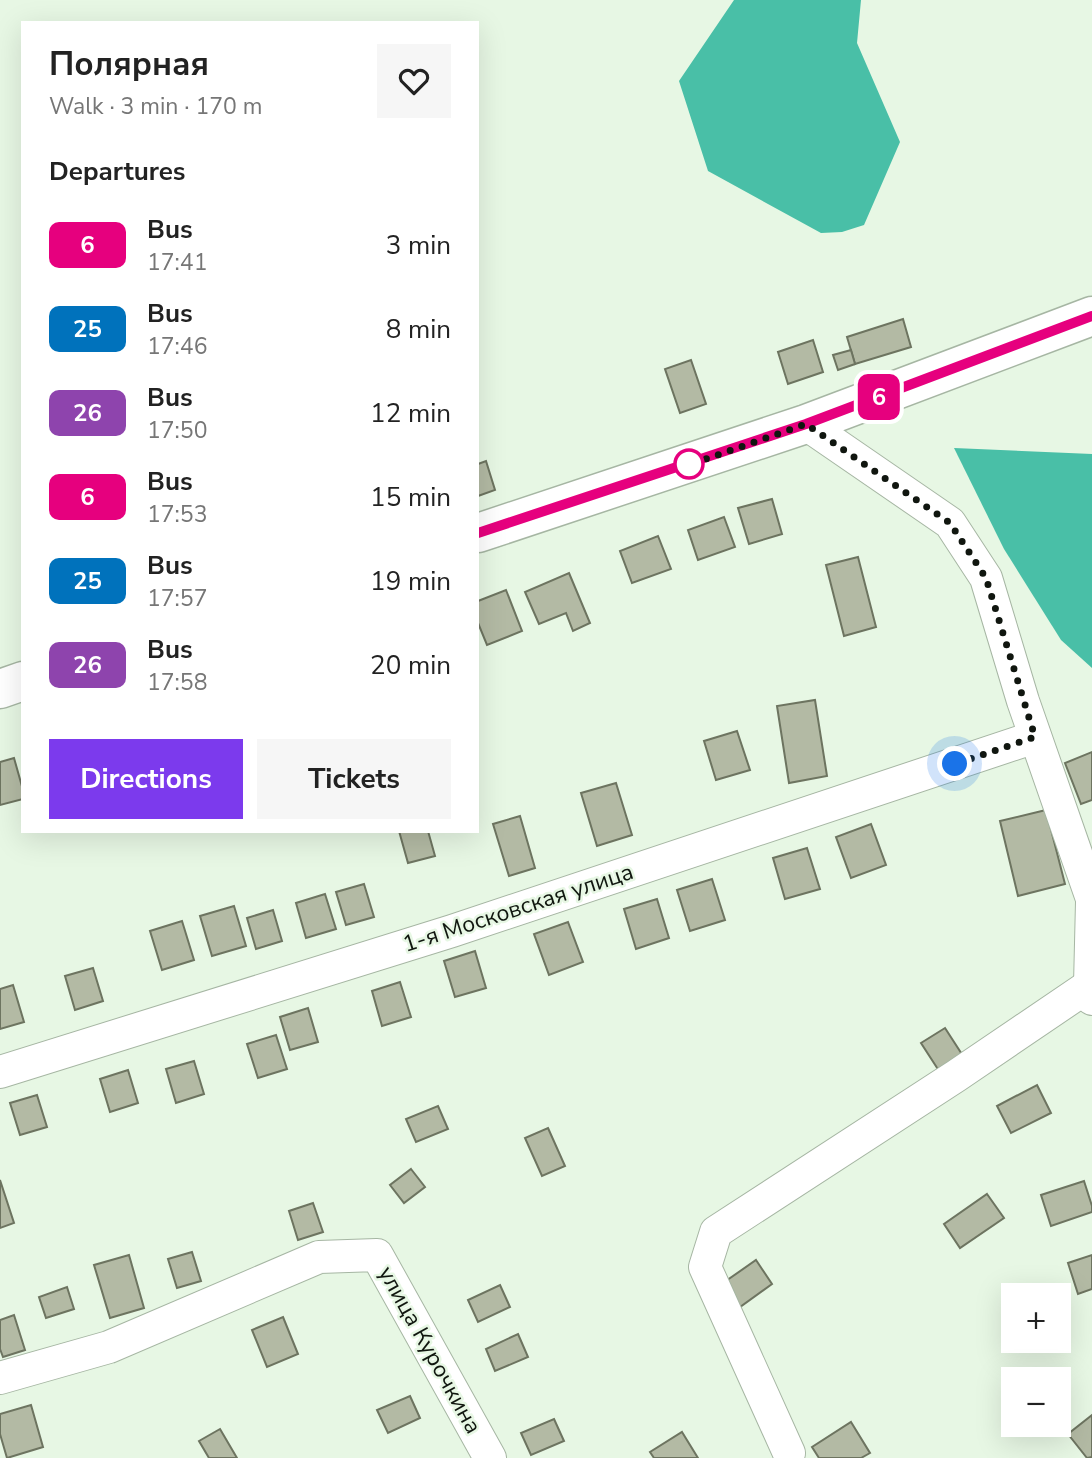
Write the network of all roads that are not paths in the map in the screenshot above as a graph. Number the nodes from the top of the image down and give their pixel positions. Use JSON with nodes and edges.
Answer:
{"nodes":[{"id":1,"x":1092,"y":316,"type":"edge"},
{"id":2,"x":806,"y":424,"type":"junction"},
{"id":3,"x":479,"y":533,"type":"edge"},
{"id":4,"x":21,"y":682,"type":"edge"},
{"id":5,"x":0,"y":689,"type":"edge"},
{"id":6,"x":1035,"y":737,"type":"junction"},
{"id":7,"x":1092,"y":900,"type":"edge"},
{"id":8,"x":1091,"y":992,"type":"edge"},
{"id":9,"x":0,"y":1072,"type":"edge"},
{"id":10,"x":0,"y":1378,"type":"edge"},
{"id":11,"x":789,"y":1453,"type":"dead end"},
{"id":12,"x":490,"y":1458,"type":"edge"}],
"edges":[{"from":1,"to":2,"type":"main road"},
{"from":2,"to":3,"type":"main road"},
{"from":2,"to":6,"type":"street"},
{"from":4,"to":5,"type":"main road"},
{"from":6,"to":7,"type":"street"},
{"from":6,"to":9,"type":"street","name":"1-я Московская улица"},
{"from":7,"to":8,"type":"street"},
{"from":8,"to":11,"type":"street"},
{"from":10,"to":12,"type":"street","name":"улица Курочкина"}]}
